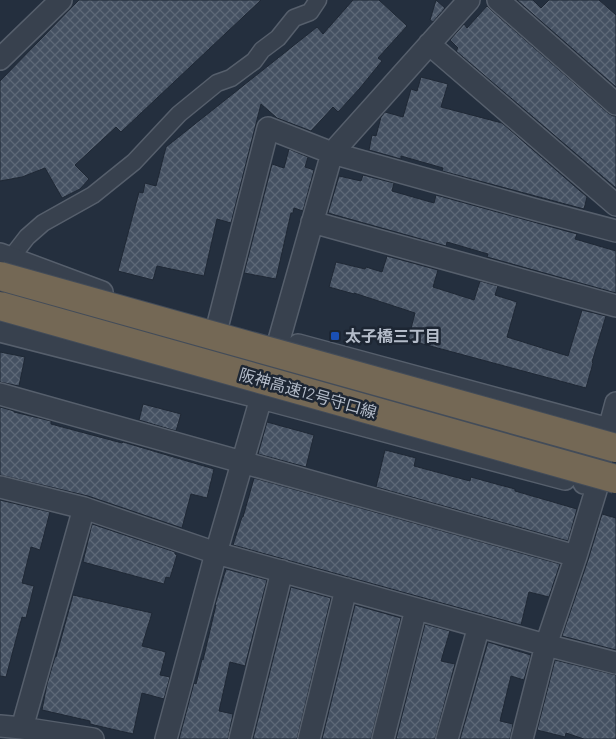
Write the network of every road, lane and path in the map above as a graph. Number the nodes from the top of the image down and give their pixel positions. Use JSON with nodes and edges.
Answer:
{"nodes":[{"id":1,"x":61,"y":0,"type":"edge"},
{"id":2,"x":318,"y":0,"type":"edge"},
{"id":3,"x":469,"y":0,"type":"edge"},
{"id":4,"x":498,"y":0,"type":"edge"},
{"id":5,"x":429,"y":44,"type":"junction"},
{"id":6,"x":1,"y":55,"type":"edge"},
{"id":7,"x":616,"y":104,"type":"edge"},
{"id":8,"x":332,"y":153,"type":"junction"},
{"id":9,"x":616,"y":204,"type":"edge"},
{"id":10,"x":312,"y":222,"type":"junction"},
{"id":11,"x":616,"y":231,"type":"edge"},
{"id":12,"x":4,"y":263,"type":"edge"},
{"id":13,"x":0,"y":306,"type":"edge"},
{"id":14,"x":616,"y":306,"type":"edge"},
{"id":15,"x":218,"y":324,"type":"junction"},
{"id":16,"x":0,"y":331,"type":"edge"},
{"id":17,"x":279,"y":340,"type":"junction"},
{"id":18,"x":0,"y":394,"type":"edge"},
{"id":19,"x":261,"y":398,"type":"junction"},
{"id":20,"x":616,"y":403,"type":"edge"},
{"id":21,"x":614,"y":436,"type":"edge"},
{"id":22,"x":242,"y":461,"type":"junction"},
{"id":23,"x":603,"y":485,"type":"edge"},
{"id":24,"x":0,"y":486,"type":"edge"},
{"id":25,"x":84,"y":508,"type":"junction"},
{"id":26,"x":216,"y":553,"type":"junction"},
{"id":27,"x":576,"y":556,"type":"junction"},
{"id":28,"x":282,"y":571,"type":"junction"},
{"id":29,"x":346,"y":589,"type":"junction"},
{"id":30,"x":416,"y":609,"type":"junction"},
{"id":31,"x":479,"y":626,"type":"junction"},
{"id":32,"x":546,"y":645,"type":"junction"},
{"id":33,"x":616,"y":663,"type":"edge"},
{"id":34,"x":0,"y":726,"type":"edge"},
{"id":35,"x":22,"y":728,"type":"junction"},
{"id":36,"x":94,"y":739,"type":"edge"},
{"id":37,"x":166,"y":739,"type":"edge"},
{"id":38,"x":240,"y":739,"type":"edge"},
{"id":39,"x":309,"y":739,"type":"edge"},
{"id":40,"x":383,"y":739,"type":"edge"},
{"id":41,"x":447,"y":739,"type":"edge"},
{"id":42,"x":522,"y":739,"type":"edge"}],
"edges":[{"from":1,"to":6,"type":"street"},
{"from":2,"to":12,"type":"street"},
{"from":3,"to":5,"type":"street"},
{"from":4,"to":7,"type":"street"},
{"from":5,"to":8,"type":"street"},
{"from":5,"to":9,"type":"street"},
{"from":8,"to":10,"type":"street"},
{"from":8,"to":11,"type":"street"},
{"from":8,"to":15,"type":"street"},
{"from":10,"to":14,"type":"street"},
{"from":10,"to":17,"type":"street"},
{"from":12,"to":15,"type":"street"},
{"from":12,"to":21,"type":"highway","name":"阪神高速12号守口線","bridge":true},
{"from":13,"to":23,"type":"highway","name":"阪神高速12号守口線","bridge":true},
{"from":15,"to":17,"type":"street"},
{"from":16,"to":19,"type":"street"},
{"from":17,"to":19,"type":"street"},
{"from":17,"to":21,"type":"street"},
{"from":18,"to":22,"type":"street"},
{"from":19,"to":22,"type":"street"},
{"from":19,"to":23,"type":"street"},
{"from":20,"to":21,"type":"street"},
{"from":21,"to":23,"type":"street"},
{"from":22,"to":26,"type":"street"},
{"from":22,"to":27,"type":"street"},
{"from":23,"to":27,"type":"street"},
{"from":24,"to":25,"type":"street"},
{"from":25,"to":26,"type":"street"},
{"from":25,"to":35,"type":"street"},
{"from":26,"to":28,"type":"street"},
{"from":26,"to":37,"type":"street"},
{"from":27,"to":32,"type":"street"},
{"from":28,"to":29,"type":"street"},
{"from":28,"to":38,"type":"street"},
{"from":29,"to":30,"type":"street"},
{"from":29,"to":39,"type":"street"},
{"from":30,"to":31,"type":"street"},
{"from":30,"to":40,"type":"street"},
{"from":31,"to":32,"type":"street"},
{"from":31,"to":41,"type":"street"},
{"from":32,"to":33,"type":"street"},
{"from":32,"to":42,"type":"street"},
{"from":34,"to":35,"type":"street"},
{"from":35,"to":36,"type":"street"}]}
